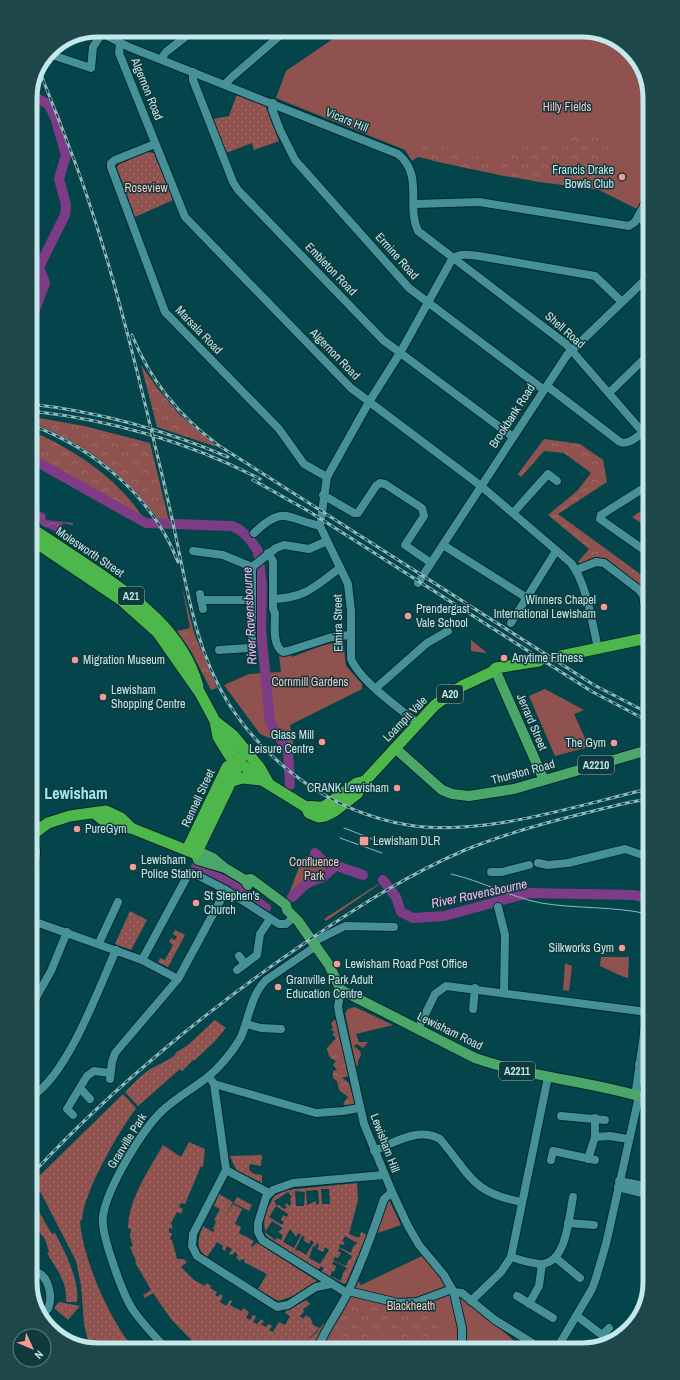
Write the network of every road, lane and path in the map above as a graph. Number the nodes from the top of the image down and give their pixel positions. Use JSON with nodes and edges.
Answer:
{"nodes":[{"id":1,"x":100,"y":37,"type":"edge"},
{"id":2,"x":109,"y":37,"type":"edge"},
{"id":3,"x":186,"y":37,"type":"edge"},
{"id":4,"x":279,"y":37,"type":"edge"},
{"id":5,"x":120,"y":43,"type":"junction"},
{"id":6,"x":54,"y":56,"type":"edge"},
{"id":7,"x":161,"y":59,"type":"junction"},
{"id":8,"x":193,"y":72,"type":"junction"},
{"id":9,"x":225,"y":84,"type":"junction"},
{"id":10,"x":273,"y":103,"type":"junction"},
{"id":11,"x":155,"y":144,"type":"junction"},
{"id":12,"x":414,"y":204,"type":"junction"},
{"id":13,"x":643,"y":209,"type":"edge"},
{"id":14,"x":639,"y":216,"type":"junction"},
{"id":15,"x":643,"y":221,"type":"edge"},
{"id":16,"x":453,"y":258,"type":"junction"},
{"id":17,"x":643,"y":282,"type":"edge"},
{"id":18,"x":622,"y":302,"type":"junction"},
{"id":19,"x":428,"y":303,"type":"junction"},
{"id":20,"x":572,"y":350,"type":"junction"},
{"id":21,"x":400,"y":353,"type":"junction"},
{"id":22,"x":643,"y":360,"type":"edge"},
{"id":23,"x":545,"y":388,"type":"junction"},
{"id":24,"x":609,"y":393,"type":"junction"},
{"id":25,"x":369,"y":402,"type":"junction"},
{"id":26,"x":643,"y":432,"type":"edge"},
{"id":27,"x":643,"y":435,"type":"edge"},
{"id":28,"x":513,"y":437,"type":"junction"},
{"id":29,"x":327,"y":477,"type":"junction"},
{"id":30,"x":557,"y":481,"type":"dead end"},
{"id":31,"x":481,"y":486,"type":"junction"},
{"id":32,"x":643,"y":489,"type":"edge"},
{"id":33,"x":323,"y":495,"type":"junction"},
{"id":34,"x":513,"y":513,"type":"junction"},
{"id":35,"x":320,"y":526,"type":"junction"},
{"id":36,"x":37,"y":532,"type":"edge"},
{"id":37,"x":254,"y":533,"type":"dead end"},
{"id":38,"x":326,"y":541,"type":"junction"},
{"id":39,"x":37,"y":543,"type":"edge"},
{"id":40,"x":442,"y":545,"type":"junction"},
{"id":41,"x":643,"y":549,"type":"edge"},
{"id":42,"x":556,"y":551,"type":"junction"},
{"id":43,"x":193,"y":552,"type":"dead end"},
{"id":44,"x":268,"y":553,"type":"junction"},
{"id":45,"x":431,"y":563,"type":"junction"},
{"id":46,"x":256,"y":564,"type":"junction"},
{"id":47,"x":340,"y":568,"type":"junction"},
{"id":48,"x":576,"y":570,"type":"junction"},
{"id":49,"x":418,"y":582,"type":"dead end"},
{"id":50,"x":527,"y":598,"type":"junction"},
{"id":51,"x":273,"y":599,"type":"junction"},
{"id":52,"x":643,"y":599,"type":"edge"},
{"id":53,"x":252,"y":600,"type":"junction"},
{"id":54,"x":201,"y":601,"type":"dead end"},
{"id":55,"x":511,"y":623,"type":"dead end"},
{"id":56,"x":448,"y":631,"type":"dead end"},
{"id":57,"x":350,"y":635,"type":"junction"},
{"id":58,"x":643,"y":638,"type":"edge"},
{"id":59,"x":598,"y":648,"type":"junction"},
{"id":60,"x":219,"y":650,"type":"dead end"},
{"id":61,"x":561,"y":656,"type":"tunnel mouth"},
{"id":62,"x":539,"y":661,"type":"tunnel mouth"},
{"id":63,"x":495,"y":673,"type":"junction"},
{"id":64,"x":376,"y":688,"type":"junction"},
{"id":65,"x":200,"y":693,"type":"junction"},
{"id":66,"x":417,"y":723,"type":"junction"},
{"id":67,"x":220,"y":724,"type":"junction"},
{"id":68,"x":395,"y":748,"type":"junction"},
{"id":69,"x":643,"y":751,"type":"edge"},
{"id":70,"x":236,"y":760,"type":"junction"},
{"id":71,"x":259,"y":775,"type":"junction"},
{"id":72,"x":540,"y":778,"type":"junction"},
{"id":73,"x":232,"y":781,"type":"junction"},
{"id":74,"x":306,"y":807,"type":"joint"},
{"id":75,"x":37,"y":831,"type":"edge"},
{"id":76,"x":191,"y":852,"type":"junction"},
{"id":77,"x":643,"y":855,"type":"edge"},
{"id":78,"x":492,"y":872,"type":"dead end"},
{"id":79,"x":226,"y":890,"type":"junction"},
{"id":80,"x":118,"y":902,"type":"dead end"},
{"id":81,"x":498,"y":907,"type":"dead end"},
{"id":82,"x":291,"y":913,"type":"junction"},
{"id":83,"x":270,"y":919,"type":"junction"},
{"id":84,"x":37,"y":922,"type":"edge"},
{"id":85,"x":394,"y":927,"type":"dead end"},
{"id":86,"x":67,"y":932,"type":"junction"},
{"id":87,"x":99,"y":943,"type":"junction"},
{"id":88,"x":315,"y":944,"type":"junction"},
{"id":89,"x":116,"y":950,"type":"junction"},
{"id":90,"x":239,"y":956,"type":"dead end"},
{"id":91,"x":142,"y":960,"type":"junction"},
{"id":92,"x":245,"y":964,"type":"junction"},
{"id":93,"x":237,"y":970,"type":"dead end"},
{"id":94,"x":178,"y":979,"type":"junction"},
{"id":95,"x":475,"y":988,"type":"junction"},
{"id":96,"x":341,"y":990,"type":"junction"},
{"id":97,"x":504,"y":992,"type":"junction"},
{"id":98,"x":37,"y":996,"type":"edge"},
{"id":99,"x":473,"y":1009,"type":"dead end"},
{"id":100,"x":643,"y":1011,"type":"edge"},
{"id":101,"x":246,"y":1024,"type":"junction"},
{"id":102,"x":281,"y":1028,"type":"dead end"},
{"id":103,"x":418,"y":1029,"type":"junction"},
{"id":104,"x":643,"y":1038,"type":"edge"},
{"id":105,"x":639,"y":1064,"type":"junction"},
{"id":106,"x":643,"y":1065,"type":"edge"},
{"id":107,"x":208,"y":1076,"type":"junction"},
{"id":108,"x":548,"y":1077,"type":"junction"},
{"id":109,"x":214,"y":1084,"type":"junction"},
{"id":110,"x":80,"y":1088,"type":"junction"},
{"id":111,"x":37,"y":1093,"type":"edge"},
{"id":112,"x":637,"y":1093,"type":"junction"},
{"id":113,"x":643,"y":1096,"type":"edge"},
{"id":114,"x":90,"y":1099,"type":"dead end"},
{"id":115,"x":359,"y":1108,"type":"junction"},
{"id":116,"x":73,"y":1115,"type":"dead end"},
{"id":117,"x":560,"y":1116,"type":"dead end"},
{"id":118,"x":595,"y":1118,"type":"junction"},
{"id":119,"x":605,"y":1120,"type":"dead end"},
{"id":120,"x":595,"y":1136,"type":"junction"},
{"id":121,"x":628,"y":1139,"type":"junction"},
{"id":122,"x":374,"y":1151,"type":"junction"},
{"id":123,"x":551,"y":1160,"type":"dead end"},
{"id":124,"x":226,"y":1170,"type":"junction"},
{"id":125,"x":384,"y":1175,"type":"junction"},
{"id":126,"x":618,"y":1184,"type":"junction"},
{"id":127,"x":643,"y":1186,"type":"edge"},
{"id":128,"x":392,"y":1192,"type":"junction"},
{"id":129,"x":268,"y":1193,"type":"junction"},
{"id":130,"x":643,"y":1193,"type":"edge"},
{"id":131,"x":573,"y":1197,"type":"dead end"},
{"id":132,"x":522,"y":1202,"type":"junction"},
{"id":133,"x":568,"y":1223,"type":"junction"},
{"id":134,"x":594,"y":1225,"type":"dead end"},
{"id":135,"x":511,"y":1257,"type":"junction"},
{"id":136,"x":556,"y":1258,"type":"junction"},
{"id":137,"x":542,"y":1264,"type":"junction"},
{"id":138,"x":37,"y":1272,"type":"edge"},
{"id":139,"x":580,"y":1278,"type":"dead end"},
{"id":140,"x":331,"y":1284,"type":"junction"},
{"id":141,"x":453,"y":1290,"type":"junction"},
{"id":142,"x":348,"y":1292,"type":"junction"},
{"id":143,"x":517,"y":1296,"type":"dead end"},
{"id":144,"x":471,"y":1300,"type":"junction"},
{"id":145,"x":529,"y":1304,"type":"junction"},
{"id":146,"x":45,"y":1312,"type":"edge"},
{"id":147,"x":577,"y":1316,"type":"junction"},
{"id":148,"x":553,"y":1318,"type":"dead end"},
{"id":149,"x":609,"y":1328,"type":"dead end"},
{"id":150,"x":162,"y":1343,"type":"edge"},
{"id":151,"x":320,"y":1343,"type":"edge"},
{"id":152,"x":462,"y":1343,"type":"edge"},
{"id":153,"x":532,"y":1343,"type":"edge"},
{"id":154,"x":560,"y":1343,"type":"edge"}],
"edges":[{"from":1,"to":6,"type":"street"},
{"from":2,"to":5,"type":"street"},
{"from":3,"to":7,"type":"street"},
{"from":4,"to":9,"type":"street"},
{"from":5,"to":7,"type":"street","name":"Vicars Hill"},
{"from":5,"to":11,"type":"street","name":"Algernon Road"},
{"from":7,"to":8,"type":"street","name":"Vicars Hill"},
{"from":8,"to":9,"type":"street","name":"Vicars Hill"},
{"from":8,"to":21,"type":"street","name":"Embleton Road"},
{"from":9,"to":10,"type":"street","name":"Vicars Hill"},
{"from":10,"to":12,"type":"street","name":"Vicars Hill"},
{"from":10,"to":19,"type":"street","name":"Ermine Road"},
{"from":11,"to":25,"type":"street","name":"Algernon Road"},
{"from":11,"to":29,"type":"street","name":"Marsala Road"},
{"from":12,"to":14,"type":"street"},
{"from":12,"to":16,"type":"street","name":"Vicars Hill"},
{"from":13,"to":14,"type":"street"},
{"from":14,"to":15,"type":"street"},
{"from":16,"to":18,"type":"street"},
{"from":16,"to":19,"type":"street"},
{"from":16,"to":20,"type":"street","name":"Shell Road"},
{"from":17,"to":18,"type":"street","name":"Brookbank Road"},
{"from":18,"to":20,"type":"street","name":"Brookbank Road"},
{"from":19,"to":21,"type":"street","name":"Elmira Street"},
{"from":19,"to":23,"type":"street","name":"Ermine Road"},
{"from":20,"to":23,"type":"street","name":"Brookbank Road"},
{"from":20,"to":24,"type":"street","name":"Shell Road"},
{"from":21,"to":25,"type":"street","name":"Elmira Street"},
{"from":21,"to":28,"type":"street","name":"Embleton Road"},
{"from":22,"to":24,"type":"street"},
{"from":23,"to":27,"type":"street","name":"Ermine Road"},
{"from":23,"to":28,"type":"street","name":"Brookbank Road"},
{"from":24,"to":26,"type":"street","name":"Shell Road"},
{"from":25,"to":29,"type":"street","name":"Elmira Street"},
{"from":25,"to":31,"type":"street","name":"Algernon Road"},
{"from":28,"to":31,"type":"street","name":"Brookbank Road"},
{"from":29,"to":33,"type":"street","name":"Elmira Street"},
{"from":30,"to":34,"type":"street"},
{"from":31,"to":34,"type":"street","name":"Algernon Road"},
{"from":31,"to":40,"type":"street","name":"Brookbank Road"},
{"from":32,"to":41,"type":"street"},
{"from":33,"to":35,"type":"street","name":"Elmira Street"},
{"from":33,"to":45,"type":"street"},
{"from":34,"to":42,"type":"street","name":"Algernon Road"},
{"from":35,"to":37,"type":"street"},
{"from":35,"to":38,"type":"street","name":"Elmira Street"},
{"from":36,"to":65,"type":"highway","name":"Molesworth Street","number":"A21"},
{"from":38,"to":44,"type":"street"},
{"from":38,"to":47,"type":"street","name":"Elmira Street"},
{"from":39,"to":65,"type":"highway","name":"Molesworth Street","number":"A21"},
{"from":40,"to":45,"type":"street","name":"Brookbank Road"},
{"from":40,"to":50,"type":"street"},
{"from":42,"to":48,"type":"street","name":"Algernon Road"},
{"from":42,"to":50,"type":"street"},
{"from":43,"to":46,"type":"street"},
{"from":44,"to":46,"type":"street"},
{"from":44,"to":51,"type":"street"},
{"from":45,"to":49,"type":"street","name":"Brookbank Road"},
{"from":46,"to":53,"type":"street"},
{"from":47,"to":51,"type":"street"},
{"from":47,"to":57,"type":"street","name":"Elmira Street"},
{"from":48,"to":52,"type":"street"},
{"from":48,"to":59,"type":"street","name":"Algernon Road"},
{"from":50,"to":55,"type":"street"},
{"from":51,"to":57,"type":"street"},
{"from":53,"to":54,"type":"street"},
{"from":53,"to":60,"type":"street"},
{"from":56,"to":64,"type":"street"},
{"from":57,"to":64,"type":"street","name":"Elmira Street"},
{"from":58,"to":59,"type":"highway"},
{"from":59,"to":61,"type":"highway"},
{"from":62,"to":63,"type":"highway","name":"Loampit Vale","number":"A20"},
{"from":63,"to":66,"type":"highway","name":"Loampit Vale","number":"A20"},
{"from":63,"to":72,"type":"main road","name":"Jerrard Street"},
{"from":64,"to":66,"type":"street","name":"Elmira Street"},
{"from":65,"to":67,"type":"highway","name":"Molesworth Street","number":"A21"},
{"from":66,"to":68,"type":"highway","name":"Loampit Vale","number":"A20"},
{"from":67,"to":70,"type":"highway","name":"Molesworth Street","number":"A21"},
{"from":67,"to":71,"type":"highway","name":"Molesworth Street","number":"A21"},
{"from":68,"to":72,"type":"main road","name":"Thurston Road","number":"A2210"},
{"from":68,"to":74,"type":"highway","name":"Loampit Vale","number":"A20"},
{"from":69,"to":72,"type":"main road","name":"Thurston Road","number":"A2210"},
{"from":70,"to":71,"type":"highway"},
{"from":70,"to":73,"type":"highway","name":"Rennell Street"},
{"from":70,"to":76,"type":"highway","name":"Rennell Street"},
{"from":71,"to":73,"type":"highway","name":"Rennell Street","number":"A20"},
{"from":71,"to":74,"type":"highway","name":"Rennell Street","number":"A20"},
{"from":73,"to":76,"type":"highway","name":"Rennell Street"},
{"from":75,"to":76,"type":"highway"},
{"from":76,"to":82,"type":"main road"},
{"from":77,"to":78,"type":"street"},
{"from":79,"to":83,"type":"street"},
{"from":79,"to":91,"type":"street"},
{"from":79,"to":94,"type":"street"},
{"from":80,"to":87,"type":"street"},
{"from":81,"to":97,"type":"street"},
{"from":82,"to":83,"type":"street"},
{"from":82,"to":88,"type":"main road"},
{"from":83,"to":92,"type":"street"},
{"from":84,"to":86,"type":"street"},
{"from":85,"to":88,"type":"street","name":"Granville Park"},
{"from":86,"to":87,"type":"street"},
{"from":86,"to":98,"type":"street"},
{"from":87,"to":89,"type":"street"},
{"from":88,"to":96,"type":"main road"},
{"from":88,"to":101,"type":"street","name":"Granville Park"},
{"from":89,"to":91,"type":"street"},
{"from":89,"to":111,"type":"street"},
{"from":90,"to":92,"type":"street"},
{"from":91,"to":94,"type":"street"},
{"from":92,"to":93,"type":"street"},
{"from":94,"to":110,"type":"street"},
{"from":95,"to":97,"type":"street"},
{"from":95,"to":99,"type":"street"},
{"from":95,"to":103,"type":"street"},
{"from":96,"to":103,"type":"main road","name":"Lewisham Road","number":"A2211"},
{"from":96,"to":115,"type":"street","name":"Lewisham Hill"},
{"from":97,"to":100,"type":"street"},
{"from":101,"to":102,"type":"street"},
{"from":101,"to":107,"type":"street","name":"Granville Park"},
{"from":103,"to":108,"type":"main road","name":"Lewisham Road","number":"A2211"},
{"from":104,"to":105,"type":"street"},
{"from":105,"to":106,"type":"street"},
{"from":105,"to":112,"type":"street"},
{"from":107,"to":109,"type":"street"},
{"from":107,"to":150,"type":"street","name":"Granville Park"},
{"from":108,"to":112,"type":"main road","name":"Lewisham Road","number":"A2211"},
{"from":108,"to":132,"type":"street"},
{"from":109,"to":115,"type":"street"},
{"from":109,"to":124,"type":"street"},
{"from":110,"to":114,"type":"street"},
{"from":110,"to":116,"type":"street"},
{"from":112,"to":113,"type":"main road","name":"Lewisham Road","number":"A2211"},
{"from":112,"to":121,"type":"street"},
{"from":115,"to":122,"type":"street","name":"Lewisham Hill"},
{"from":117,"to":118,"type":"street"},
{"from":118,"to":119,"type":"street"},
{"from":118,"to":120,"type":"street"},
{"from":120,"to":121,"type":"street"},
{"from":120,"to":123,"type":"street"},
{"from":121,"to":126,"type":"street"},
{"from":122,"to":125,"type":"street","name":"Lewisham Hill"},
{"from":122,"to":132,"type":"street"},
{"from":124,"to":129,"type":"street"},
{"from":124,"to":140,"type":"street"},
{"from":125,"to":128,"type":"street","name":"Lewisham Hill"},
{"from":125,"to":129,"type":"street"},
{"from":126,"to":127,"type":"street"},
{"from":126,"to":130,"type":"street"},
{"from":126,"to":147,"type":"street"},
{"from":128,"to":141,"type":"street","name":"Lewisham Hill"},
{"from":128,"to":142,"type":"street"},
{"from":129,"to":140,"type":"street"},
{"from":131,"to":133,"type":"street"},
{"from":132,"to":135,"type":"street"},
{"from":133,"to":134,"type":"street"},
{"from":133,"to":136,"type":"street"},
{"from":135,"to":137,"type":"street"},
{"from":135,"to":144,"type":"street"},
{"from":136,"to":137,"type":"street"},
{"from":136,"to":139,"type":"street"},
{"from":137,"to":145,"type":"street"},
{"from":138,"to":146,"type":"street"},
{"from":140,"to":142,"type":"street"},
{"from":141,"to":142,"type":"street"},
{"from":141,"to":144,"type":"street"},
{"from":141,"to":152,"type":"street","name":"Lewisham Hill"},
{"from":142,"to":151,"type":"street"},
{"from":143,"to":145,"type":"street"},
{"from":144,"to":153,"type":"street"},
{"from":145,"to":148,"type":"street"},
{"from":147,"to":149,"type":"street"},
{"from":147,"to":154,"type":"street"}]}
